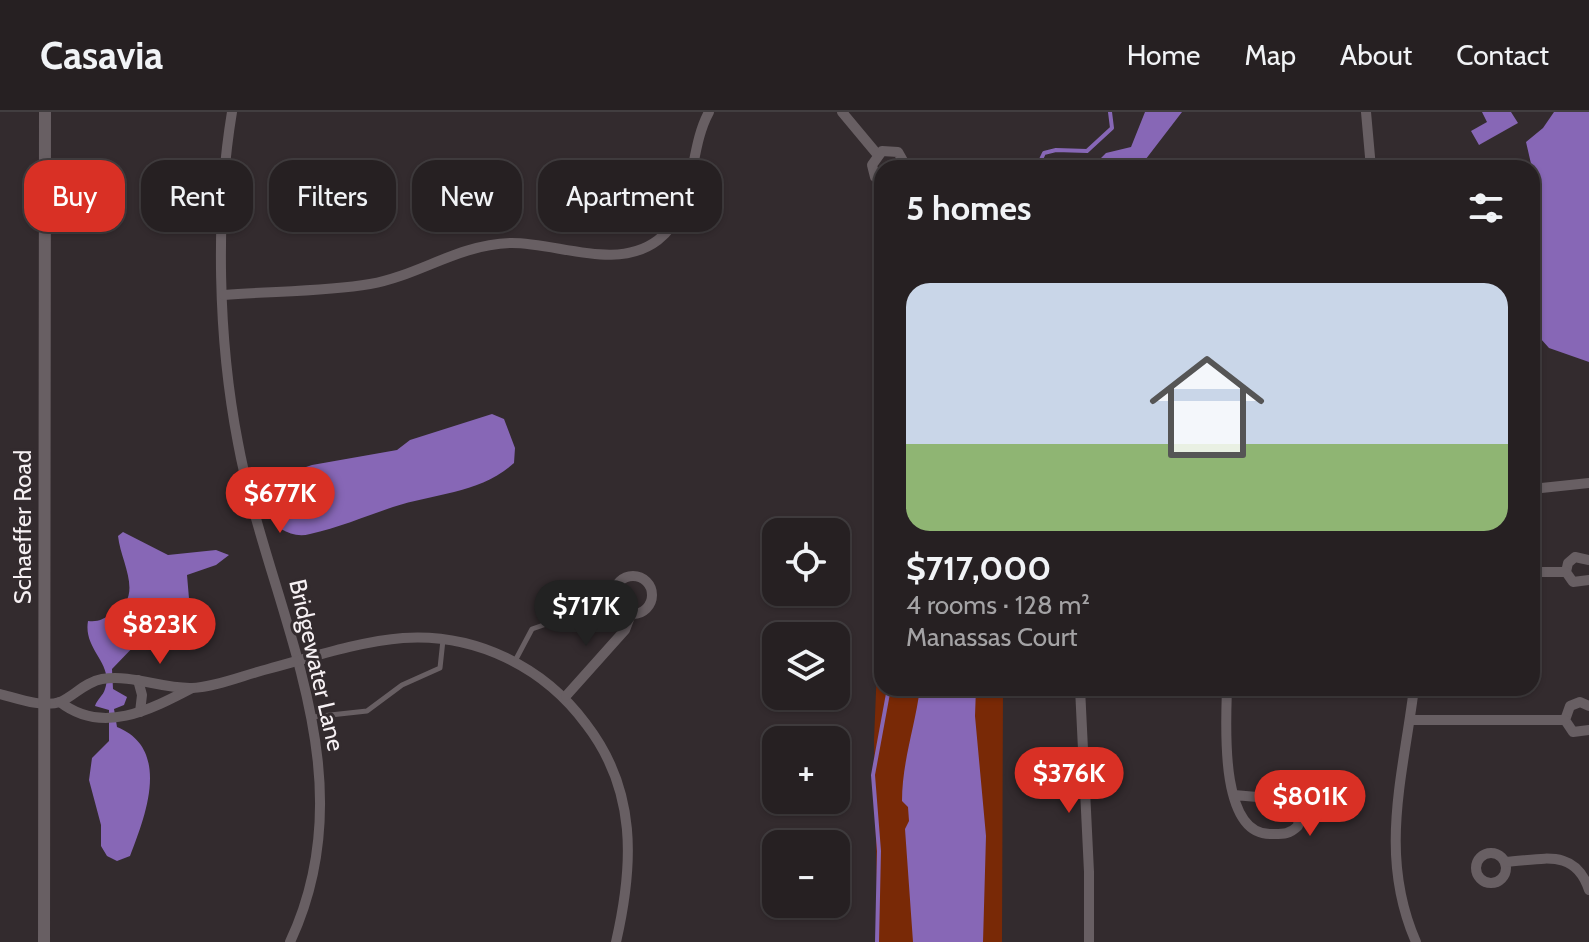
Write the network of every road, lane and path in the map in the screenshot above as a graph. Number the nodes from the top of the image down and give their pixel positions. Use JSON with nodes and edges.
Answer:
{"nodes":[{"id":1,"x":45,"y":112,"type":"edge"},
{"id":2,"x":232,"y":112,"type":"edge"},
{"id":3,"x":709,"y":112,"type":"edge"},
{"id":4,"x":842,"y":112,"type":"edge"},
{"id":5,"x":1366,"y":112,"type":"edge"},
{"id":6,"x":877,"y":154,"type":"junction"},
{"id":7,"x":875,"y":160,"type":"edge"},
{"id":8,"x":902,"y":160,"type":"edge"},
{"id":9,"x":1370,"y":160,"type":"edge"},
{"id":10,"x":224,"y":295,"type":"junction"},
{"id":11,"x":1589,"y":483,"type":"edge"},
{"id":12,"x":1540,"y":488,"type":"edge"},
{"id":13,"x":1589,"y":560,"type":"edge"},
{"id":14,"x":1540,"y":572,"type":"edge"},
{"id":15,"x":1566,"y":572,"type":"junction"},
{"id":16,"x":1589,"y":580,"type":"edge"},
{"id":17,"x":615,"y":588,"type":"junction"},
{"id":18,"x":631,"y":614,"type":"junction"},
{"id":19,"x":444,"y":639,"type":"junction"},
{"id":20,"x":515,"y":661,"type":"junction"},
{"id":21,"x":297,"y":662,"type":"junction"},
{"id":22,"x":138,"y":680,"type":"junction"},
{"id":23,"x":192,"y":688,"type":"junction"},
{"id":24,"x":0,"y":694,"type":"edge"},
{"id":25,"x":566,"y":696,"type":"junction"},
{"id":26,"x":1080,"y":696,"type":"edge"},
{"id":27,"x":1227,"y":696,"type":"edge"},
{"id":28,"x":1413,"y":696,"type":"edge"},
{"id":29,"x":44,"y":702,"type":"junction"},
{"id":30,"x":60,"y":702,"type":"junction"},
{"id":31,"x":1589,"y":706,"type":"edge"},
{"id":32,"x":140,"y":712,"type":"junction"},
{"id":33,"x":311,"y":717,"type":"junction"},
{"id":34,"x":1410,"y":720,"type":"junction"},
{"id":35,"x":1565,"y":720,"type":"junction"},
{"id":36,"x":1589,"y":730,"type":"edge"},
{"id":37,"x":1234,"y":795,"type":"junction"},
{"id":38,"x":1505,"y":862,"type":"dead end"},
{"id":39,"x":1589,"y":890,"type":"edge"},
{"id":40,"x":44,"y":942,"type":"edge"},
{"id":41,"x":290,"y":942,"type":"edge"},
{"id":42,"x":616,"y":942,"type":"edge"},
{"id":43,"x":1089,"y":942,"type":"edge"},
{"id":44,"x":1416,"y":942,"type":"edge"}],
"edges":[{"from":1,"to":29,"type":"street","name":"Schaeffer Road"},
{"from":2,"to":10,"type":"street","name":"Bridgewater Lane"},
{"from":3,"to":10,"type":"street"},
{"from":4,"to":6,"type":"street"},
{"from":5,"to":9,"type":"street"},
{"from":6,"to":7,"type":"street"},
{"from":6,"to":8,"type":"street"},
{"from":10,"to":21,"type":"street","name":"Bridgewater Lane"},
{"from":11,"to":12,"type":"street"},
{"from":13,"to":15,"type":"street"},
{"from":14,"to":15,"type":"street"},
{"from":15,"to":16,"type":"street"},
{"from":17,"to":18,"type":"street"},
{"from":17,"to":18,"type":"street"},
{"from":17,"to":20,"type":"lane"},
{"from":18,"to":25,"type":"street"},
{"from":19,"to":20,"type":"street"},
{"from":19,"to":21,"type":"street"},
{"from":19,"to":33,"type":"lane"},
{"from":20,"to":25,"type":"street"},
{"from":21,"to":23,"type":"street"},
{"from":21,"to":33,"type":"street","name":"Bridgewater Lane"},
{"from":22,"to":23,"type":"street"},
{"from":22,"to":30,"type":"street"},
{"from":22,"to":32,"type":"street"},
{"from":23,"to":32,"type":"street"},
{"from":24,"to":29,"type":"street"},
{"from":25,"to":42,"type":"street"},
{"from":26,"to":43,"type":"street"},
{"from":27,"to":37,"type":"street"},
{"from":28,"to":34,"type":"street"},
{"from":29,"to":30,"type":"street"},
{"from":29,"to":40,"type":"street","name":"Schaeffer Road"},
{"from":30,"to":32,"type":"street"},
{"from":31,"to":35,"type":"street"},
{"from":33,"to":41,"type":"street","name":"Bridgewater Lane"},
{"from":34,"to":35,"type":"street"},
{"from":34,"to":44,"type":"street"},
{"from":35,"to":36,"type":"street"},
{"from":37,"to":37,"type":"street"},
{"from":38,"to":39,"type":"street"}]}
